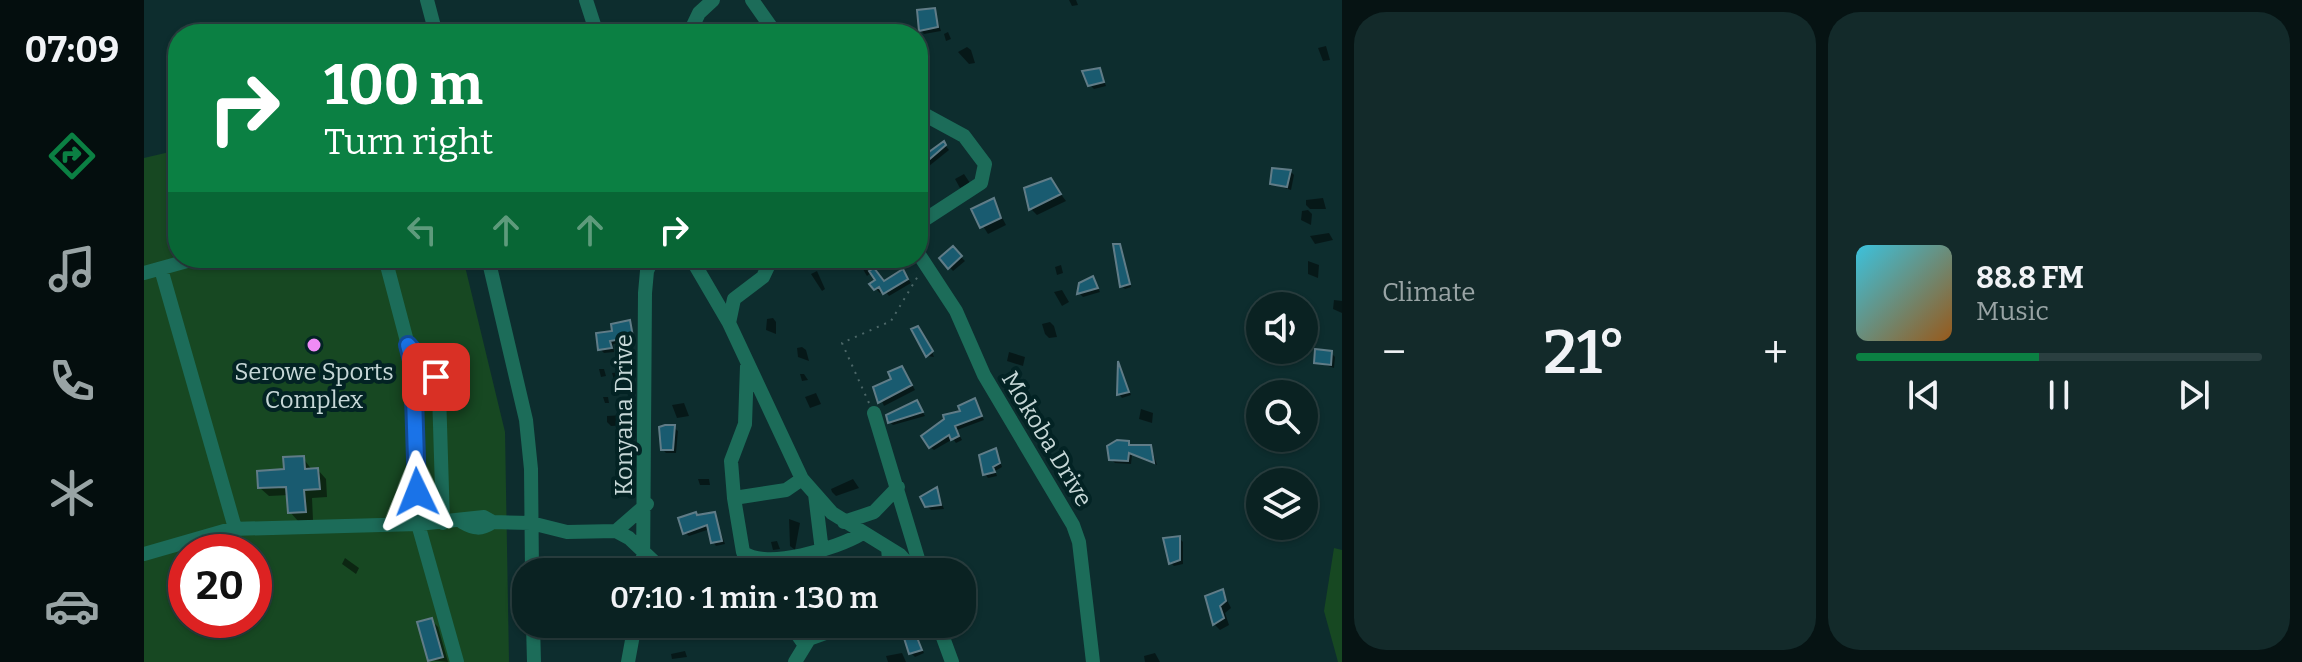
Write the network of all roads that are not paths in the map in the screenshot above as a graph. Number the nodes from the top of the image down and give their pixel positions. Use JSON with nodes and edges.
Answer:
{"nodes":[{"id":1,"x":427,"y":0,"type":"edge"},
{"id":2,"x":586,"y":0,"type":"edge"},
{"id":3,"x":713,"y":0,"type":"edge"},
{"id":4,"x":752,"y":0,"type":"edge"},
{"id":5,"x":433,"y":24,"type":"edge"},
{"id":6,"x":596,"y":24,"type":"edge"},
{"id":7,"x":694,"y":24,"type":"edge"},
{"id":8,"x":769,"y":24,"type":"edge"},
{"id":9,"x":928,"y":116,"type":"edge"},
{"id":10,"x":928,"y":217,"type":"edge"},
{"id":11,"x":168,"y":267,"type":"edge"},
{"id":12,"x":388,"y":268,"type":"edge"},
{"id":13,"x":490,"y":268,"type":"edge"},
{"id":14,"x":648,"y":268,"type":"edge"},
{"id":15,"x":697,"y":268,"type":"edge"},
{"id":16,"x":767,"y":268,"type":"edge"},
{"id":17,"x":928,"y":268,"type":"edge"},
{"id":18,"x":161,"y":269,"type":"junction"},
{"id":19,"x":144,"y":273,"type":"edge"},
{"id":20,"x":729,"y":323,"type":"junction"},
{"id":21,"x":408,"y":345,"type":"junction"},
{"id":22,"x":747,"y":361,"type":"junction"},
{"id":23,"x":874,"y":413,"type":"road end"},
{"id":24,"x":802,"y":479,"type":"junction"},
{"id":25,"x":898,"y":487,"type":"junction"},
{"id":26,"x":815,"y":494,"type":"junction"},
{"id":27,"x":734,"y":498,"type":"junction"},
{"id":28,"x":647,"y":504,"type":"junction"},
{"id":29,"x":844,"y":522,"type":"junction"},
{"id":30,"x":443,"y":523,"type":"junction"},
{"id":31,"x":531,"y":523,"type":"junction"},
{"id":32,"x":418,"y":524,"type":"junction"},
{"id":33,"x":235,"y":528,"type":"junction"},
{"id":34,"x":616,"y":531,"type":"junction"},
{"id":35,"x":861,"y":534,"type":"junction"},
{"id":36,"x":888,"y":548,"type":"junction"},
{"id":37,"x":822,"y":551,"type":"junction"},
{"id":38,"x":144,"y":554,"type":"edge"},
{"id":39,"x":646,"y":555,"type":"junction"},
{"id":40,"x":532,"y":558,"type":"edge"},
{"id":41,"x":645,"y":558,"type":"edge"},
{"id":42,"x":649,"y":558,"type":"edge"},
{"id":43,"x":889,"y":558,"type":"edge"},
{"id":44,"x":900,"y":558,"type":"edge"},
{"id":45,"x":918,"y":558,"type":"edge"},
{"id":46,"x":533,"y":638,"type":"edge"},
{"id":47,"x":632,"y":638,"type":"edge"},
{"id":48,"x":800,"y":638,"type":"edge"},
{"id":49,"x":818,"y":638,"type":"edge"},
{"id":50,"x":943,"y":638,"type":"edge"},
{"id":51,"x":804,"y":644,"type":"junction"},
{"id":52,"x":798,"y":661,"type":"edge"},
{"id":53,"x":1092,"y":661,"type":"edge"},
{"id":54,"x":457,"y":662,"type":"edge"},
{"id":55,"x":534,"y":662,"type":"edge"},
{"id":56,"x":628,"y":662,"type":"edge"},
{"id":57,"x":952,"y":662,"type":"edge"}],
"edges":[{"from":1,"to":5,"type":"street"},
{"from":2,"to":6,"type":"street"},
{"from":3,"to":7,"type":"street"},
{"from":4,"to":8,"type":"street"},
{"from":9,"to":10,"type":"street"},
{"from":11,"to":18,"type":"street"},
{"from":12,"to":21,"type":"street"},
{"from":13,"to":31,"type":"street"},
{"from":14,"to":28,"type":"street","name":"Konyana Drive"},
{"from":15,"to":20,"type":"street"},
{"from":16,"to":20,"type":"street"},
{"from":17,"to":53,"type":"street","name":"Mokoba Drive"},
{"from":18,"to":19,"type":"street"},
{"from":18,"to":33,"type":"street"},
{"from":20,"to":22,"type":"street"},
{"from":21,"to":30,"type":"street"},
{"from":21,"to":32,"type":"street"},
{"from":22,"to":24,"type":"street"},
{"from":22,"to":27,"type":"street"},
{"from":23,"to":25,"type":"street"},
{"from":24,"to":26,"type":"street"},
{"from":24,"to":27,"type":"street"},
{"from":25,"to":29,"type":"street"},
{"from":25,"to":45,"type":"street"},
{"from":26,"to":29,"type":"street"},
{"from":26,"to":37,"type":"street"},
{"from":27,"to":37,"type":"street"},
{"from":28,"to":34,"type":"street"},
{"from":28,"to":39,"type":"street","name":"Konyana Drive"},
{"from":29,"to":35,"type":"street"},
{"from":30,"to":31,"type":"street"},
{"from":30,"to":32,"type":"street"},
{"from":31,"to":34,"type":"street"},
{"from":31,"to":40,"type":"street"},
{"from":32,"to":33,"type":"street"},
{"from":32,"to":54,"type":"street"},
{"from":33,"to":38,"type":"street"},
{"from":34,"to":39,"type":"street"},
{"from":35,"to":36,"type":"street"},
{"from":35,"to":37,"type":"street"},
{"from":36,"to":43,"type":"street"},
{"from":36,"to":44,"type":"street"},
{"from":39,"to":41,"type":"street","name":"Konyana Drive"},
{"from":39,"to":42,"type":"street"},
{"from":46,"to":55,"type":"street"},
{"from":47,"to":56,"type":"street"},
{"from":48,"to":51,"type":"street"},
{"from":49,"to":51,"type":"street"},
{"from":50,"to":57,"type":"street"},
{"from":51,"to":52,"type":"street"}]}
